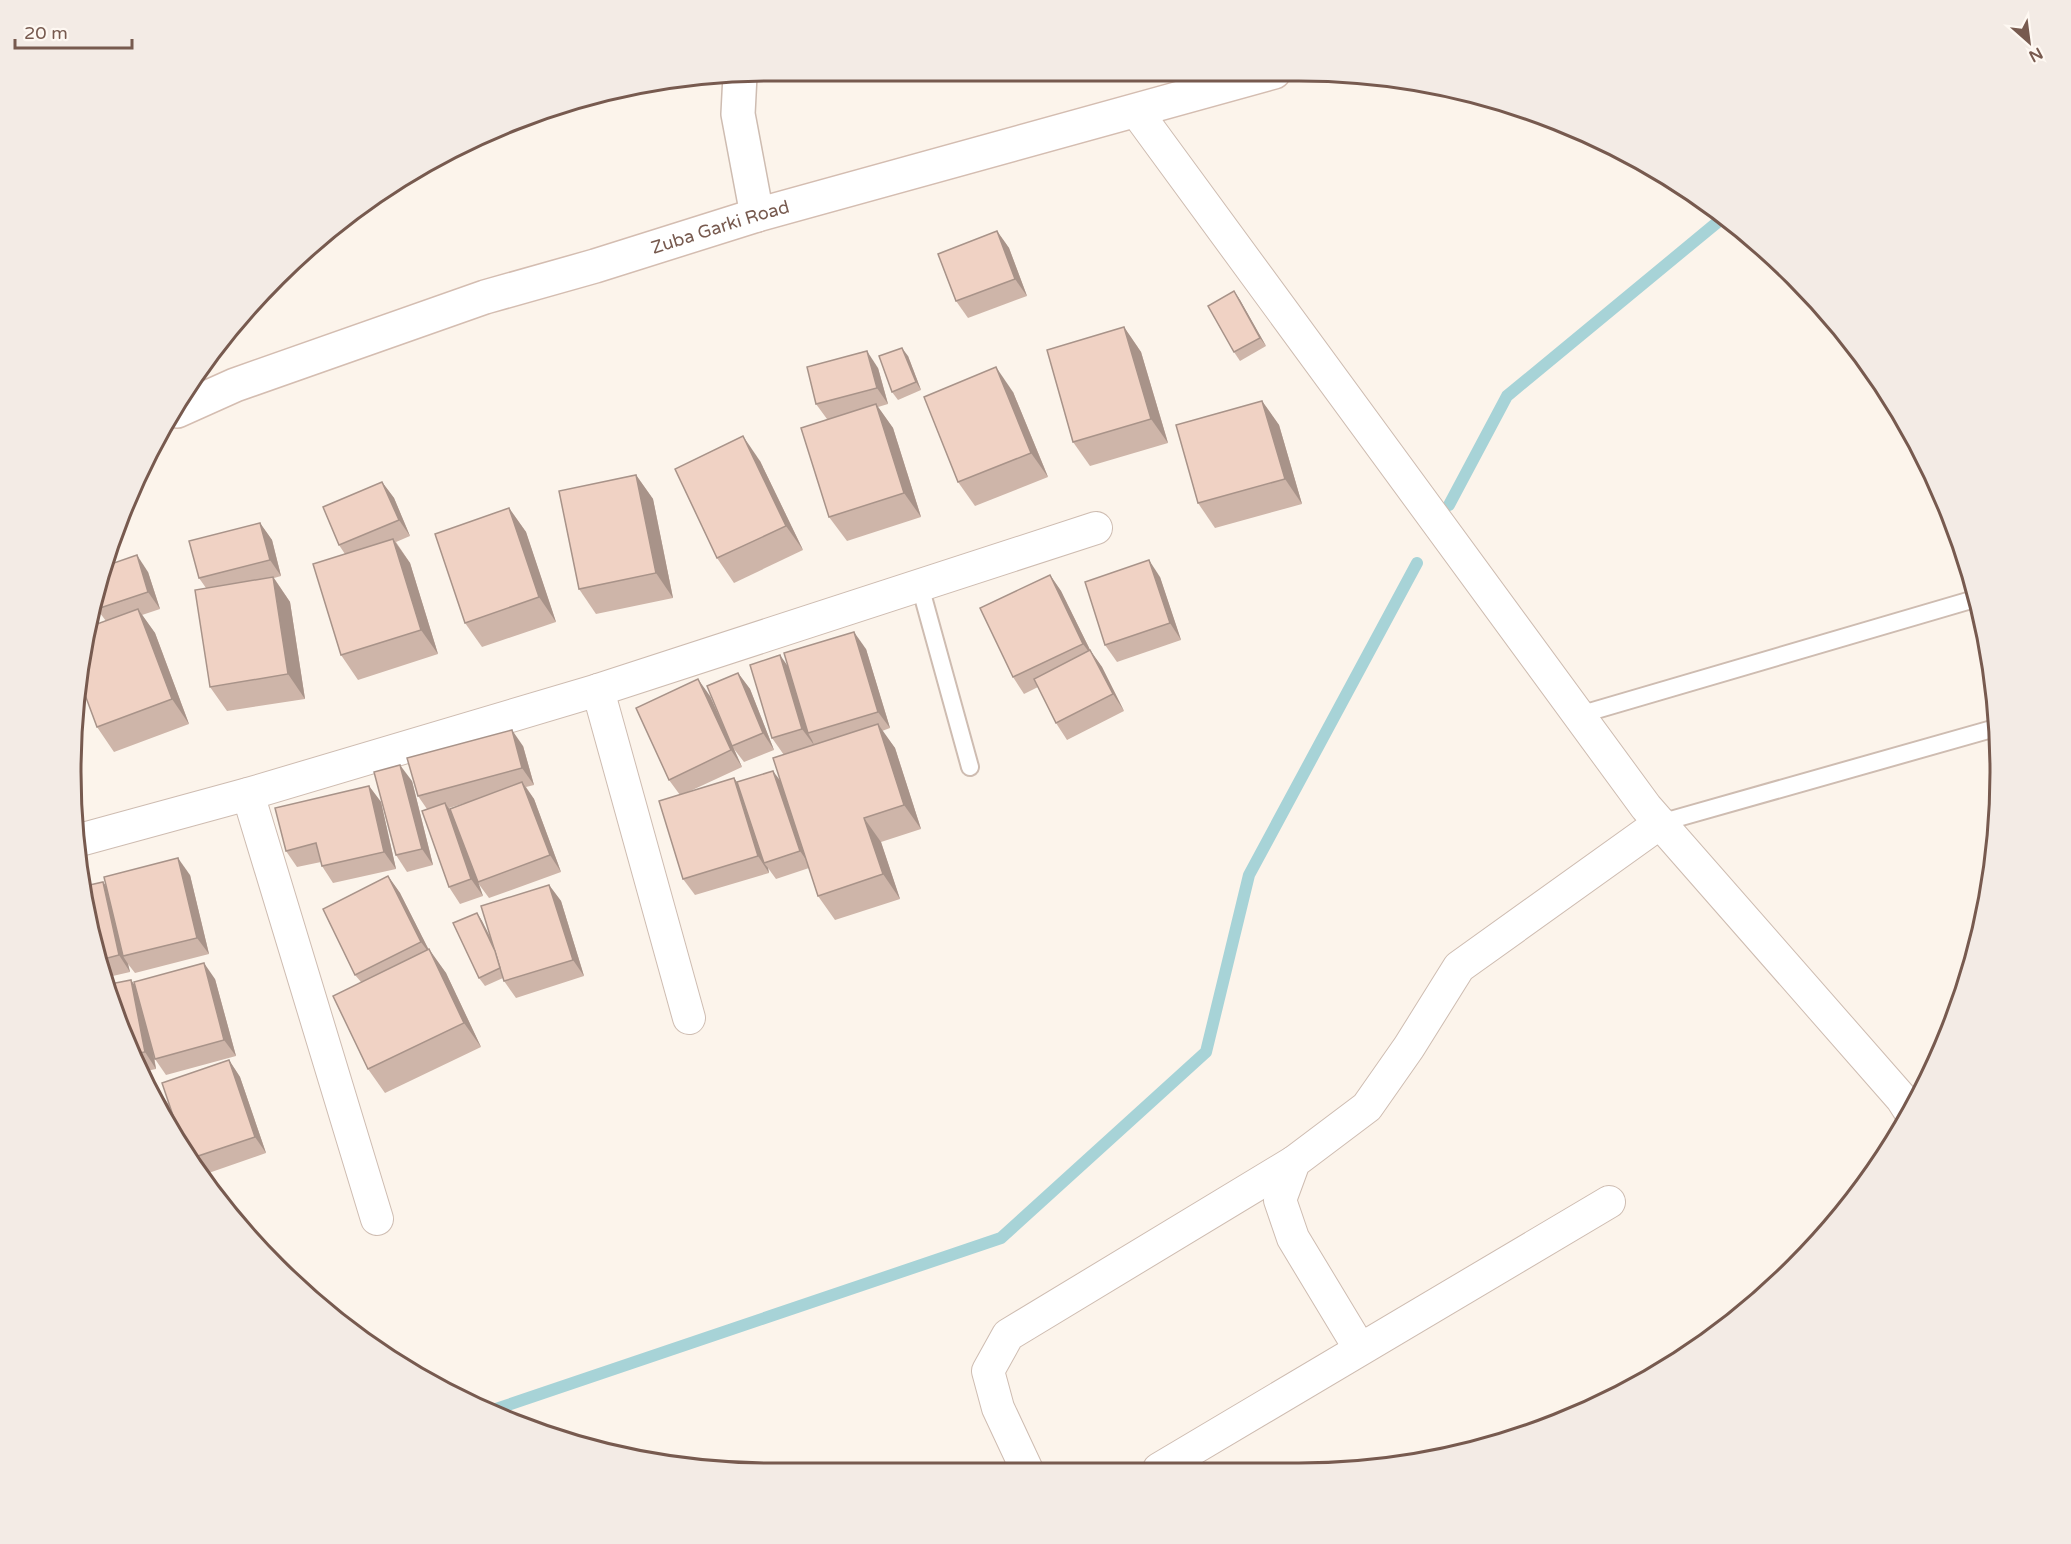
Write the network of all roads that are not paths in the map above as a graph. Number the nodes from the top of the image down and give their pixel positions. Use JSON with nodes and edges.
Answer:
{"nodes":[{"id":1,"x":1242,"y":81,"type":"edge"},
{"id":2,"x":740,"y":82,"type":"edge"},
{"id":3,"x":1136,"y":111,"type":"junction"},
{"id":4,"x":757,"y":215,"type":"junction"},
{"id":5,"x":185,"y":407,"type":"edge"},
{"id":6,"x":1096,"y":528,"type":"dead end"},
{"id":7,"x":920,"y":585,"type":"junction"},
{"id":8,"x":1968,"y":600,"type":"edge"},
{"id":9,"x":598,"y":690,"type":"junction"},
{"id":10,"x":1579,"y":715,"type":"junction"},
{"id":11,"x":1989,"y":731,"type":"edge"},
{"id":12,"x":970,"y":767,"type":"dead end"},
{"id":13,"x":248,"y":794,"type":"junction"},
{"id":14,"x":1660,"y":823,"type":"junction"},
{"id":15,"x":84,"y":839,"type":"edge"},
{"id":16,"x":689,"y":1018,"type":"dead end"},
{"id":17,"x":1905,"y":1104,"type":"edge"},
{"id":18,"x":1294,"y":1162,"type":"junction"},
{"id":19,"x":1609,"y":1202,"type":"dead end"},
{"id":20,"x":377,"y":1219,"type":"dead end"},
{"id":21,"x":1360,"y":1349,"type":"junction"},
{"id":22,"x":1024,"y":1463,"type":"edge"},
{"id":23,"x":1169,"y":1463,"type":"edge"}],
"edges":[{"from":1,"to":3,"type":"main road","name":"Zuba Garki Road"},
{"from":2,"to":4,"type":"main road"},
{"from":3,"to":4,"type":"main road","name":"Zuba Garki Road"},
{"from":3,"to":10,"type":"street"},
{"from":4,"to":5,"type":"main road","name":"Zuba Garki Road"},
{"from":6,"to":7,"type":"street"},
{"from":7,"to":9,"type":"street"},
{"from":7,"to":12,"type":"lane"},
{"from":8,"to":10,"type":"lane"},
{"from":9,"to":13,"type":"street"},
{"from":9,"to":16,"type":"street"},
{"from":10,"to":14,"type":"street"},
{"from":11,"to":14,"type":"lane"},
{"from":13,"to":15,"type":"street"},
{"from":13,"to":20,"type":"street"},
{"from":14,"to":17,"type":"street"},
{"from":14,"to":18,"type":"street"},
{"from":18,"to":21,"type":"street"},
{"from":18,"to":22,"type":"street"},
{"from":19,"to":21,"type":"street"},
{"from":21,"to":23,"type":"street"}]}
